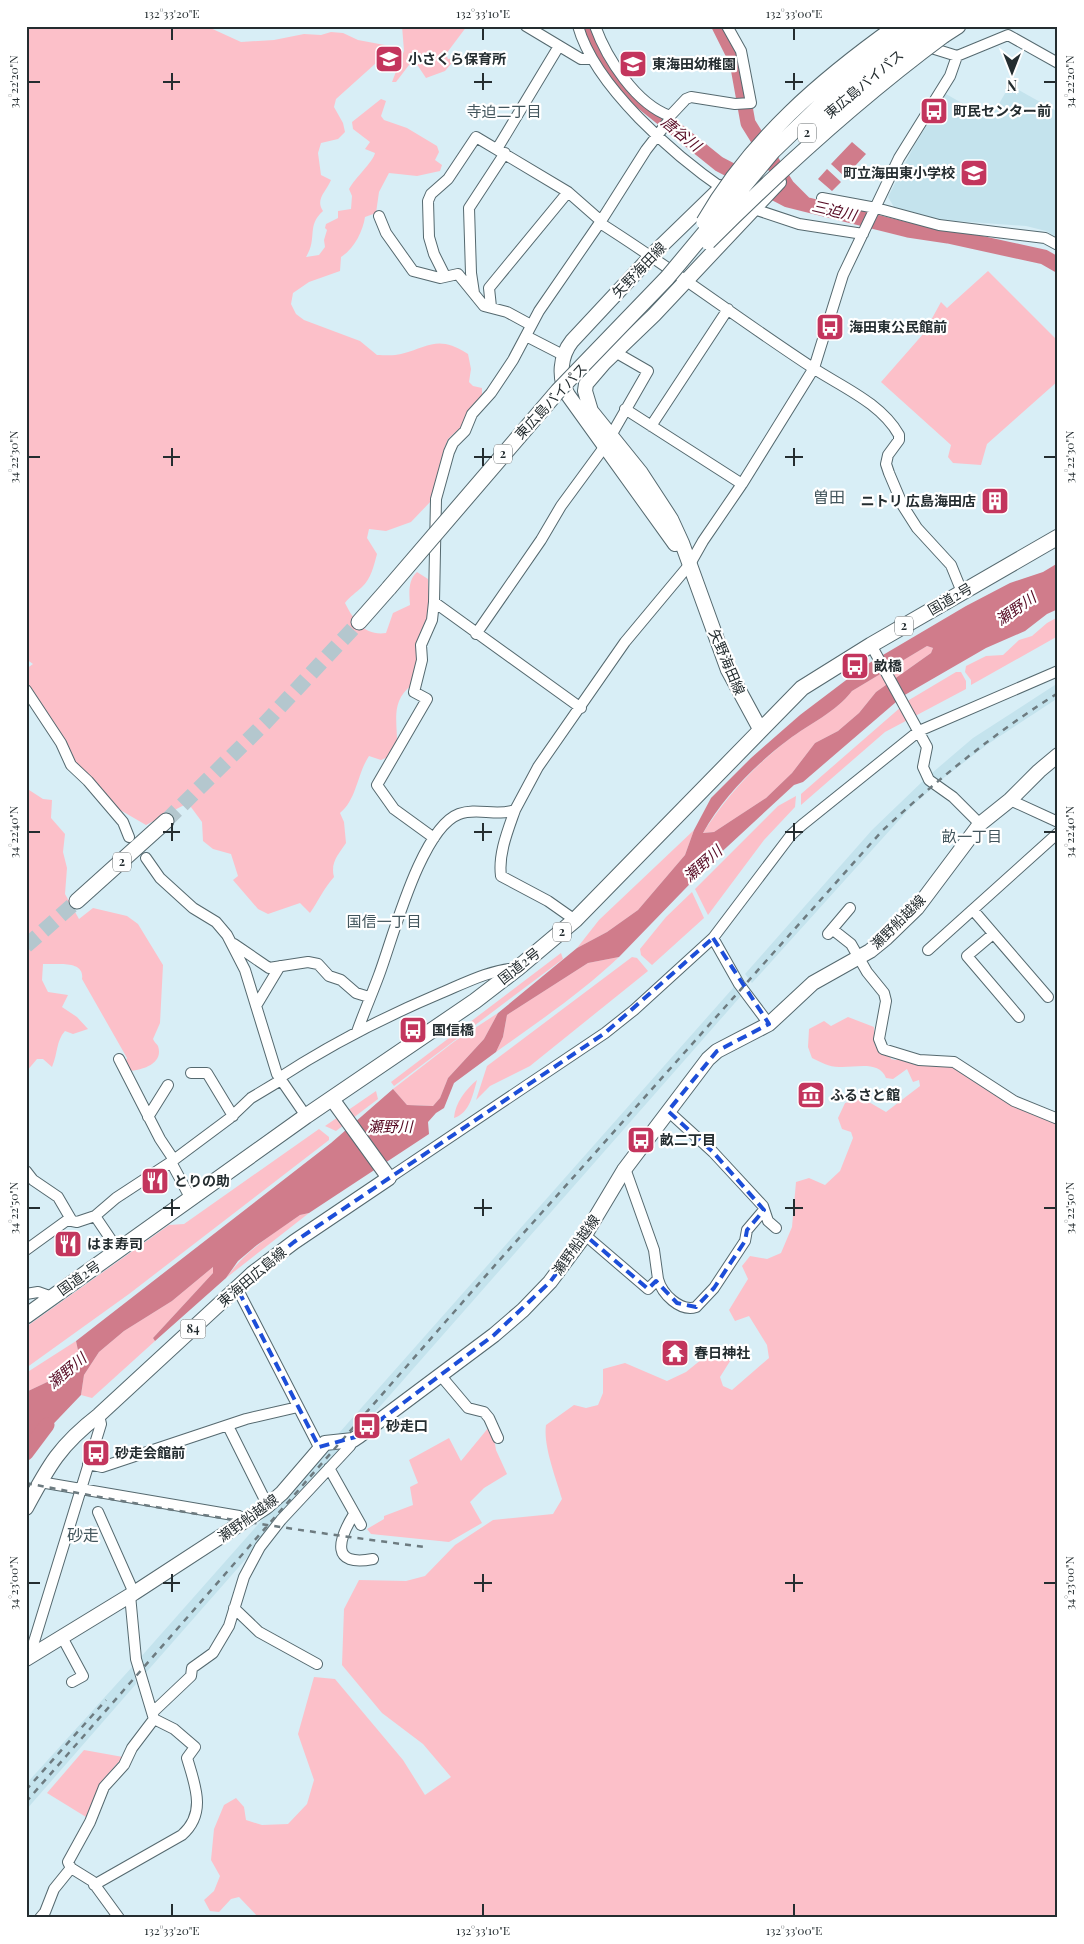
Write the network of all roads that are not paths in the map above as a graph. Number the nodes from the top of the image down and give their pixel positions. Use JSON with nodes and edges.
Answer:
{"nodes":[{"id":1,"x":526,"y":26,"type":"edge"},
{"id":2,"x":578,"y":26,"type":"edge"},
{"id":3,"x":594,"y":26,"type":"edge"},
{"id":4,"x":727,"y":26,"type":"edge"},
{"id":5,"x":886,"y":26,"type":"edge"},
{"id":6,"x":915,"y":26,"type":"edge"},
{"id":7,"x":958,"y":26,"type":"edge"},
{"id":8,"x":902,"y":29,"type":"edge"},
{"id":9,"x":941,"y":29,"type":"edge"},
{"id":10,"x":1009,"y":30,"type":"edge"},
{"id":11,"x":918,"y":42,"type":"junction"},
{"id":12,"x":560,"y":46,"type":"junction"},
{"id":13,"x":957,"y":56,"type":"junction"},
{"id":14,"x":591,"y":58,"type":"junction"},
{"id":15,"x":1058,"y":63,"type":"edge"},
{"id":16,"x":666,"y":124,"type":"junction"},
{"id":17,"x":501,"y":151,"type":"junction"},
{"id":18,"x":725,"y":184,"type":"junction"},
{"id":19,"x":568,"y":192,"type":"junction"},
{"id":20,"x":822,"y":198,"type":"dead end"},
{"id":21,"x":753,"y":210,"type":"junction"},
{"id":22,"x":874,"y":211,"type":"junction"},
{"id":23,"x":379,"y":216,"type":"dead end"},
{"id":24,"x":600,"y":222,"type":"junction"},
{"id":25,"x":864,"y":232,"type":"junction"},
{"id":26,"x":1058,"y":245,"type":"edge"},
{"id":27,"x":689,"y":252,"type":"junction"},
{"id":28,"x":652,"y":256,"type":"junction"},
{"id":29,"x":446,"y":276,"type":"junction"},
{"id":30,"x":687,"y":280,"type":"junction"},
{"id":31,"x":475,"y":296,"type":"junction"},
{"id":32,"x":490,"y":307,"type":"junction"},
{"id":33,"x":728,"y":308,"type":"junction"},
{"id":34,"x":531,"y":325,"type":"junction"},
{"id":35,"x":622,"y":325,"type":"junction"},
{"id":36,"x":526,"y":336,"type":"junction"},
{"id":37,"x":615,"y":352,"type":"junction"},
{"id":38,"x":563,"y":355,"type":"junction"},
{"id":39,"x":814,"y":368,"type":"junction"},
{"id":40,"x":562,"y":378,"type":"junction"},
{"id":41,"x":586,"y":384,"type":"junction"},
{"id":42,"x":625,"y":409,"type":"junction"},
{"id":43,"x":651,"y":426,"type":"junction"},
{"id":44,"x":608,"y":440,"type":"junction"},
{"id":45,"x":742,"y":484,"type":"junction"},
{"id":46,"x":1058,"y":537,"type":"edge"},
{"id":47,"x":690,"y":564,"type":"junction"},
{"id":48,"x":962,"y":592,"type":"junction"},
{"id":49,"x":434,"y":602,"type":"junction"},
{"id":50,"x":358,"y":622,"type":"tunnel mouth"},
{"id":51,"x":476,"y":634,"type":"junction"},
{"id":52,"x":874,"y":651,"type":"junction"},
{"id":53,"x":1058,"y":671,"type":"edge"},
{"id":54,"x":26,"y":690,"type":"edge"},
{"id":55,"x":581,"y":708,"type":"junction"},
{"id":56,"x":760,"y":729,"type":"junction"},
{"id":57,"x":918,"y":731,"type":"junction"},
{"id":58,"x":1058,"y":755,"type":"edge"},
{"id":59,"x":1010,"y":800,"type":"junction"},
{"id":60,"x":515,"y":810,"type":"junction"},
{"id":61,"x":166,"y":821,"type":"tunnel mouth"},
{"id":62,"x":1058,"y":822,"type":"edge"},
{"id":63,"x":980,"y":824,"type":"junction"},
{"id":64,"x":1055,"y":836,"type":"edge"},
{"id":65,"x":129,"y":837,"type":"dead end"},
{"id":66,"x":434,"y":838,"type":"junction"},
{"id":67,"x":1058,"y":849,"type":"edge"},
{"id":68,"x":146,"y":858,"type":"dead end"},
{"id":69,"x":77,"y":902,"type":"tunnel mouth"},
{"id":70,"x":850,"y":908,"type":"dead end"},
{"id":71,"x":973,"y":910,"type":"junction"},
{"id":72,"x":576,"y":920,"type":"junction"},
{"id":73,"x":993,"y":934,"type":"junction"},
{"id":74,"x":713,"y":938,"type":"junction"},
{"id":75,"x":232,"y":943,"type":"junction"},
{"id":76,"x":928,"y":950,"type":"dead end"},
{"id":77,"x":858,"y":957,"type":"junction"},
{"id":78,"x":280,"y":966,"type":"junction"},
{"id":79,"x":518,"y":968,"type":"junction"},
{"id":80,"x":369,"y":997,"type":"junction"},
{"id":81,"x":1048,"y":997,"type":"dead end"},
{"id":82,"x":256,"y":1006,"type":"junction"},
{"id":83,"x":1019,"y":1017,"type":"dead end"},
{"id":84,"x":769,"y":1024,"type":"junction"},
{"id":85,"x":357,"y":1032,"type":"junction"},
{"id":86,"x":119,"y":1059,"type":"dead end"},
{"id":87,"x":191,"y":1073,"type":"dead end"},
{"id":88,"x":280,"y":1079,"type":"junction"},
{"id":89,"x":168,"y":1085,"type":"dead end"},
{"id":90,"x":336,"y":1105,"type":"junction"},
{"id":91,"x":668,"y":1111,"type":"junction"},
{"id":92,"x":233,"y":1116,"type":"junction"},
{"id":93,"x":306,"y":1116,"type":"junction"},
{"id":94,"x":148,"y":1117,"type":"junction"},
{"id":95,"x":1058,"y":1119,"type":"edge"},
{"id":96,"x":173,"y":1161,"type":"junction"},
{"id":97,"x":624,"y":1170,"type":"junction"},
{"id":98,"x":26,"y":1172,"type":"edge"},
{"id":99,"x":387,"y":1176,"type":"junction"},
{"id":100,"x":191,"y":1199,"type":"junction"},
{"id":101,"x":764,"y":1210,"type":"junction"},
{"id":102,"x":95,"y":1216,"type":"junction"},
{"id":103,"x":72,"y":1221,"type":"junction"},
{"id":104,"x":776,"y":1228,"type":"dead end"},
{"id":105,"x":585,"y":1234,"type":"junction"},
{"id":106,"x":26,"y":1250,"type":"edge"},
{"id":107,"x":118,"y":1250,"type":"junction"},
{"id":108,"x":658,"y":1279,"type":"junction"},
{"id":109,"x":237,"y":1288,"type":"junction"},
{"id":110,"x":26,"y":1294,"type":"edge"},
{"id":111,"x":52,"y":1297,"type":"junction"},
{"id":112,"x":26,"y":1316,"type":"edge"},
{"id":113,"x":441,"y":1376,"type":"junction"},
{"id":114,"x":298,"y":1407,"type":"junction"},
{"id":115,"x":99,"y":1415,"type":"junction"},
{"id":116,"x":228,"y":1426,"type":"junction"},
{"id":117,"x":498,"y":1438,"type":"dead end"},
{"id":118,"x":353,"y":1440,"type":"junction"},
{"id":119,"x":319,"y":1448,"type":"junction"},
{"id":120,"x":88,"y":1464,"type":"junction"},
{"id":121,"x":328,"y":1468,"type":"junction"},
{"id":122,"x":40,"y":1482,"type":"junction"},
{"id":123,"x":80,"y":1490,"type":"junction"},
{"id":124,"x":270,"y":1505,"type":"junction"},
{"id":125,"x":26,"y":1508,"type":"edge"},
{"id":126,"x":98,"y":1512,"type":"dead end"},
{"id":127,"x":354,"y":1514,"type":"junction"},
{"id":128,"x":246,"y":1520,"type":"junction"},
{"id":129,"x":361,"y":1525,"type":"dead end"},
{"id":130,"x":373,"y":1559,"type":"dead end"},
{"id":131,"x":132,"y":1594,"type":"junction"},
{"id":132,"x":234,"y":1608,"type":"junction"},
{"id":133,"x":62,"y":1637,"type":"junction"},
{"id":134,"x":31,"y":1656,"type":"edge"},
{"id":135,"x":318,"y":1664,"type":"dead end"},
{"id":136,"x":72,"y":1682,"type":"dead end"},
{"id":137,"x":153,"y":1715,"type":"junction"},
{"id":138,"x":70,"y":1868,"type":"junction"},
{"id":139,"x":94,"y":1885,"type":"junction"},
{"id":140,"x":40,"y":1918,"type":"edge"},
{"id":141,"x":119,"y":1918,"type":"edge"}],
"edges":[{"from":1,"to":12,"type":"street"},
{"from":2,"to":14,"type":"street"},
{"from":3,"to":16,"type":"street"},
{"from":4,"to":16,"type":"street"},
{"from":5,"to":8,"type":"street"},
{"from":6,"to":27,"type":"highway","name":"東広島バイパス","number":"2","bridge":true},
{"from":7,"to":9,"type":"highway"},
{"from":8,"to":11,"type":"street"},
{"from":8,"to":18,"type":"main road","name":"矢野海田線","bridge":true},
{"from":8,"to":35,"type":"highway","bridge":true},
{"from":9,"to":11,"type":"main road"},
{"from":9,"to":27,"type":"highway","name":"東広島バイパス","number":"2","bridge":true},
{"from":9,"to":35,"type":"highway","bridge":true},
{"from":10,"to":13,"type":"street"},
{"from":10,"to":15,"type":"street"},
{"from":11,"to":13,"type":"street"},
{"from":11,"to":21,"type":"main road"},
{"from":12,"to":14,"type":"street"},
{"from":12,"to":17,"type":"street"},
{"from":13,"to":22,"type":"street"},
{"from":14,"to":16,"type":"street"},
{"from":16,"to":18,"type":"street"},
{"from":16,"to":24,"type":"street"},
{"from":17,"to":19,"type":"street"},
{"from":17,"to":29,"type":"street"},
{"from":17,"to":31,"type":"street"},
{"from":18,"to":21,"type":"street"},
{"from":18,"to":28,"type":"main road","name":"矢野海田線"},
{"from":19,"to":24,"type":"street"},
{"from":19,"to":32,"type":"street"},
{"from":20,"to":22,"type":"street"},
{"from":21,"to":25,"type":"street"},
{"from":21,"to":30,"type":"main road"},
{"from":22,"to":25,"type":"street"},
{"from":22,"to":26,"type":"street"},
{"from":23,"to":29,"type":"street"},
{"from":24,"to":28,"type":"street"},
{"from":24,"to":34,"type":"street"},
{"from":25,"to":39,"type":"street"},
{"from":27,"to":35,"type":"highway","name":"東広島バイパス","number":"2","bridge":true},
{"from":28,"to":30,"type":"street"},
{"from":28,"to":38,"type":"main road","name":"矢野海田線"},
{"from":29,"to":31,"type":"street"},
{"from":30,"to":33,"type":"street"},
{"from":30,"to":37,"type":"main road"},
{"from":31,"to":32,"type":"street"},
{"from":32,"to":34,"type":"street"},
{"from":33,"to":39,"type":"street"},
{"from":33,"to":43,"type":"street"},
{"from":34,"to":36,"type":"street"},
{"from":35,"to":50,"type":"highway","name":"東広島バイパス","number":"2","bridge":true},
{"from":36,"to":38,"type":"street"},
{"from":36,"to":49,"type":"street"},
{"from":37,"to":41,"type":"main road"},
{"from":37,"to":42,"type":"street"},
{"from":38,"to":40,"type":"main road","name":"矢野海田線"},
{"from":39,"to":45,"type":"street"},
{"from":39,"to":48,"type":"street"},
{"from":40,"to":41,"type":"main road"},
{"from":40,"to":44,"type":"main road","name":"矢野海田線"},
{"from":41,"to":44,"type":"main road","name":"矢野海田線"},
{"from":42,"to":43,"type":"street"},
{"from":42,"to":44,"type":"street"},
{"from":43,"to":45,"type":"street"},
{"from":44,"to":47,"type":"main road","name":"矢野海田線"},
{"from":44,"to":51,"type":"street"},
{"from":45,"to":47,"type":"street"},
{"from":46,"to":48,"type":"highway","name":"国道2号","number":"2"},
{"from":47,"to":55,"type":"street"},
{"from":47,"to":56,"type":"main road","name":"矢野海田線"},
{"from":48,"to":52,"type":"highway","name":"国道2号","number":"2"},
{"from":49,"to":51,"type":"street"},
{"from":49,"to":66,"type":"street"},
{"from":51,"to":55,"type":"street"},
{"from":52,"to":56,"type":"highway","name":"国道2号","number":"2"},
{"from":52,"to":57,"type":"street"},
{"from":53,"to":57,"type":"street"},
{"from":54,"to":65,"type":"street"},
{"from":55,"to":60,"type":"street"},
{"from":56,"to":72,"type":"highway","name":"国道2号","number":"2"},
{"from":57,"to":63,"type":"street"},
{"from":57,"to":74,"type":"street"},
{"from":58,"to":59,"type":"main road","name":"瀬野船越線"},
{"from":59,"to":62,"type":"street"},
{"from":59,"to":63,"type":"main road","name":"瀬野船越線"},
{"from":60,"to":66,"type":"street"},
{"from":60,"to":72,"type":"street"},
{"from":61,"to":69,"type":"highway","number":"2"},
{"from":63,"to":77,"type":"main road","name":"瀬野船越線"},
{"from":64,"to":67,"type":"street"},
{"from":64,"to":71,"type":"street"},
{"from":66,"to":80,"type":"street"},
{"from":68,"to":75,"type":"street"},
{"from":70,"to":77,"type":"street"},
{"from":71,"to":73,"type":"street"},
{"from":71,"to":76,"type":"street"},
{"from":72,"to":79,"type":"highway","name":"国道2号","number":"2"},
{"from":73,"to":81,"type":"street"},
{"from":73,"to":83,"type":"street"},
{"from":74,"to":84,"type":"street"},
{"from":74,"to":99,"type":"street"},
{"from":75,"to":78,"type":"street"},
{"from":75,"to":82,"type":"street"},
{"from":77,"to":84,"type":"main road","name":"瀬野船越線"},
{"from":77,"to":95,"type":"street"},
{"from":78,"to":80,"type":"street"},
{"from":78,"to":82,"type":"street"},
{"from":79,"to":85,"type":"street"},
{"from":79,"to":90,"type":"highway","name":"国道2号","number":"2"},
{"from":80,"to":85,"type":"street"},
{"from":82,"to":88,"type":"street"},
{"from":84,"to":91,"type":"main road","name":"瀬野船越線"},
{"from":85,"to":88,"type":"street"},
{"from":86,"to":94,"type":"street"},
{"from":87,"to":92,"type":"street"},
{"from":88,"to":92,"type":"street"},
{"from":88,"to":93,"type":"street"},
{"from":89,"to":94,"type":"street"},
{"from":90,"to":93,"type":"highway","name":"国道2号","number":"2"},
{"from":90,"to":99,"type":"main road"},
{"from":91,"to":97,"type":"main road","name":"瀬野船越線"},
{"from":91,"to":101,"type":"street"},
{"from":92,"to":96,"type":"street"},
{"from":93,"to":100,"type":"highway","name":"国道2号","number":"2"},
{"from":94,"to":96,"type":"street"},
{"from":96,"to":100,"type":"street"},
{"from":96,"to":102,"type":"street"},
{"from":97,"to":105,"type":"main road","name":"瀬野船越線"},
{"from":97,"to":108,"type":"street"},
{"from":98,"to":103,"type":"street"},
{"from":99,"to":109,"type":"main road","name":"東海田広島線","number":"84"},
{"from":100,"to":107,"type":"highway","name":"国道2号","number":"2"},
{"from":101,"to":104,"type":"street"},
{"from":101,"to":108,"type":"street"},
{"from":102,"to":103,"type":"street"},
{"from":102,"to":107,"type":"street"},
{"from":103,"to":106,"type":"street"},
{"from":105,"to":108,"type":"street"},
{"from":105,"to":113,"type":"main road","name":"瀬野船越線"},
{"from":107,"to":111,"type":"highway","name":"国道2号","number":"2"},
{"from":109,"to":114,"type":"street"},
{"from":109,"to":115,"type":"main road","name":"東海田広島線","number":"84"},
{"from":110,"to":111,"type":"street"},
{"from":111,"to":112,"type":"highway","name":"国道2号","number":"2"},
{"from":113,"to":117,"type":"street"},
{"from":113,"to":118,"type":"main road","name":"瀬野船越線"},
{"from":114,"to":116,"type":"street"},
{"from":114,"to":119,"type":"street"},
{"from":115,"to":120,"type":"street"},
{"from":115,"to":122,"type":"main road","name":"東海田広島線","number":"84"},
{"from":116,"to":120,"type":"street"},
{"from":116,"to":124,"type":"street"},
{"from":118,"to":119,"type":"main road","name":"瀬野船越線"},
{"from":118,"to":121,"type":"street"},
{"from":119,"to":124,"type":"main road","name":"瀬野船越線"},
{"from":120,"to":123,"type":"street"},
{"from":121,"to":127,"type":"street"},
{"from":121,"to":132,"type":"street"},
{"from":122,"to":123,"type":"street"},
{"from":122,"to":125,"type":"main road","name":"東海田広島線","number":"84"},
{"from":123,"to":128,"type":"street"},
{"from":123,"to":134,"type":"street"},
{"from":124,"to":128,"type":"main road","name":"瀬野船越線"},
{"from":126,"to":131,"type":"street"},
{"from":127,"to":129,"type":"street"},
{"from":127,"to":130,"type":"street"},
{"from":128,"to":131,"type":"main road","name":"瀬野船越線"},
{"from":131,"to":133,"type":"main road","name":"瀬野船越線"},
{"from":131,"to":137,"type":"street"},
{"from":132,"to":135,"type":"street"},
{"from":132,"to":137,"type":"street"},
{"from":133,"to":134,"type":"main road","name":"瀬野船越線"},
{"from":133,"to":136,"type":"street"},
{"from":137,"to":138,"type":"street"},
{"from":137,"to":139,"type":"street"},
{"from":138,"to":139,"type":"street"},
{"from":138,"to":140,"type":"street"},
{"from":139,"to":141,"type":"street"}]}
